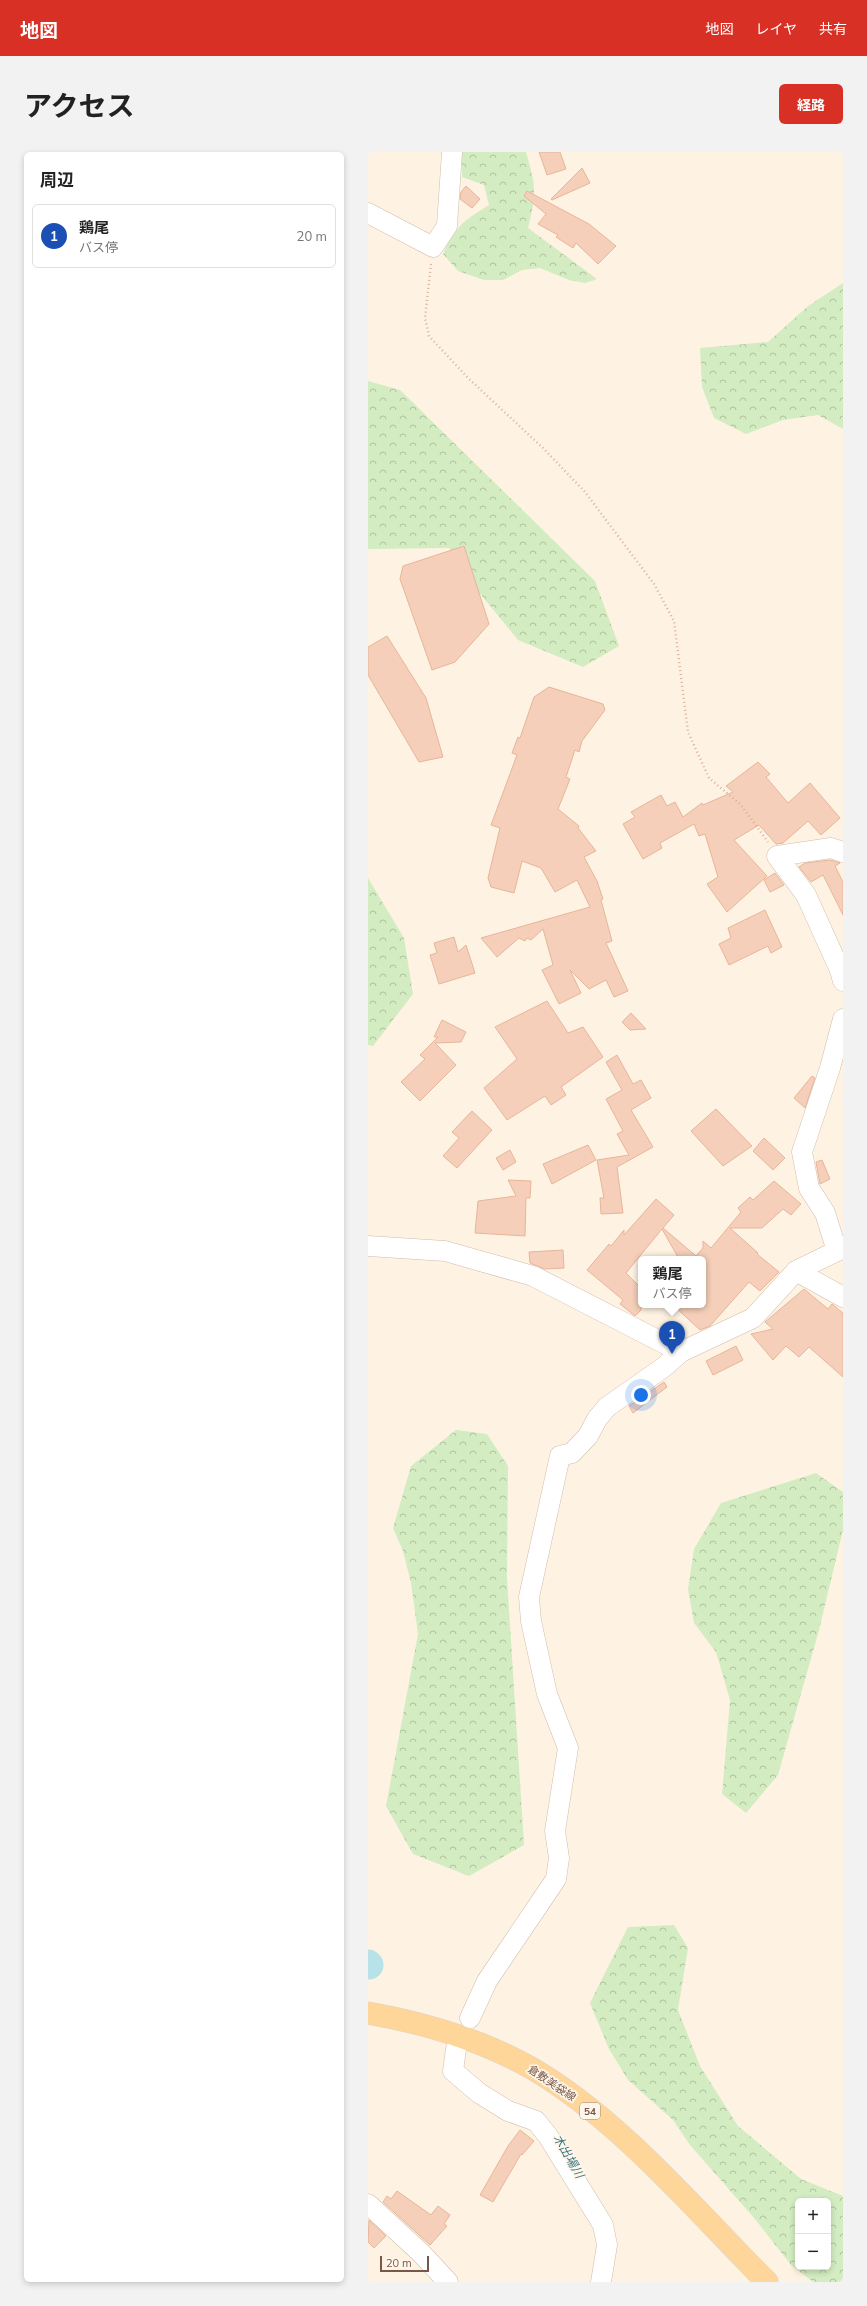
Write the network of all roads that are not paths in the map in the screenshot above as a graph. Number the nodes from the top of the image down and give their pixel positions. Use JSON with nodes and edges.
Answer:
{"nodes":[{"id":1,"x":452,"y":152,"type":"edge"},
{"id":2,"x":368,"y":213,"type":"edge"},
{"id":3,"x":843,"y":852,"type":"edge"},
{"id":4,"x":843,"y":981,"type":"edge"},
{"id":5,"x":843,"y":1019,"type":"edge"},
{"id":6,"x":368,"y":1246,"type":"edge"},
{"id":7,"x":840,"y":1249,"type":"edge"},
{"id":8,"x":796,"y":1271,"type":"junction"},
{"id":9,"x":843,"y":1297,"type":"edge"},
{"id":10,"x":681,"y":1352,"type":"junction"},
{"id":11,"x":368,"y":2012,"type":"edge"},
{"id":12,"x":470,"y":2018,"type":"dead end"},
{"id":13,"x":456,"y":2049,"type":"dead end"},
{"id":14,"x":368,"y":2204,"type":"edge"},
{"id":15,"x":448,"y":2282,"type":"edge"},
{"id":16,"x":601,"y":2282,"type":"edge"},
{"id":17,"x":768,"y":2282,"type":"edge"}],
"edges":[{"from":1,"to":2,"type":"street"},
{"from":3,"to":4,"type":"street"},
{"from":5,"to":7,"type":"street"},
{"from":6,"to":10,"type":"street"},
{"from":7,"to":8,"type":"street"},
{"from":8,"to":9,"type":"street"},
{"from":8,"to":10,"type":"street"},
{"from":10,"to":12,"type":"street"},
{"from":11,"to":17,"type":"main road","name":"倉敷美袋線","number":"54"},
{"from":13,"to":16,"type":"street"},
{"from":14,"to":15,"type":"street"}]}
